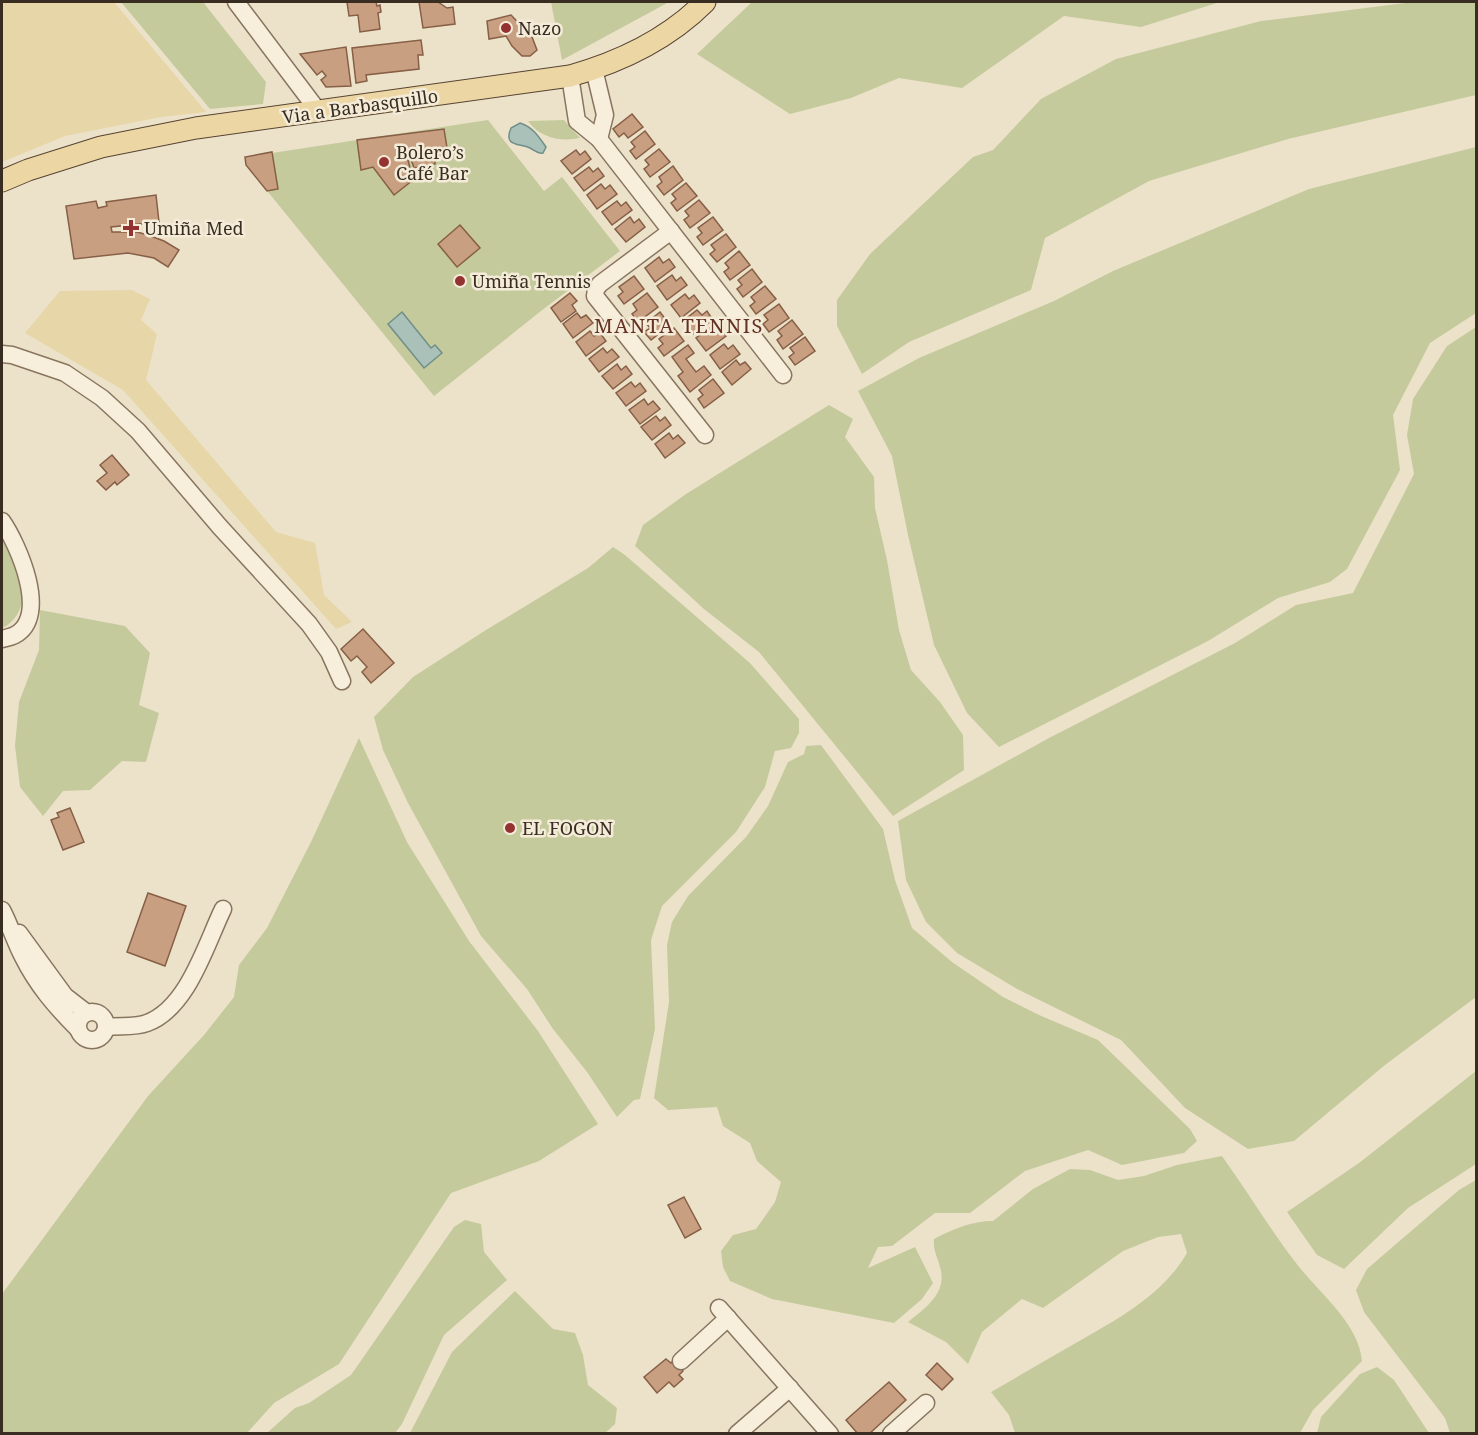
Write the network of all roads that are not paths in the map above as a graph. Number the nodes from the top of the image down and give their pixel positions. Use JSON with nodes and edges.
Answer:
{"nodes":[{"id":1,"x":705,"y":2,"type":"edge"},
{"id":2,"x":240,"y":3,"type":"edge"},
{"id":3,"x":594,"y":69,"type":"junction"},
{"id":4,"x":570,"y":76,"type":"junction"},
{"id":5,"x":319,"y":112,"type":"junction"},
{"id":6,"x":599,"y":138,"type":"junction"},
{"id":7,"x":2,"y":181,"type":"edge"},
{"id":8,"x":671,"y":231,"type":"junction"},
{"id":9,"x":2,"y":354,"type":"edge"},
{"id":10,"x":783,"y":375,"type":"dead end"},
{"id":11,"x":705,"y":435,"type":"dead end"},
{"id":12,"x":2,"y":521,"type":"edge"},
{"id":13,"x":2,"y":639,"type":"edge"},
{"id":14,"x":342,"y":681,"type":"dead end"},
{"id":15,"x":223,"y":909,"type":"dead end"},
{"id":16,"x":3,"y":912,"type":"edge"},
{"id":17,"x":54,"y":993,"type":"junction"},
{"id":18,"x":87,"y":1013,"type":"junction"},
{"id":19,"x":106,"y":1027,"type":"junction"},
{"id":20,"x":77,"y":1028,"type":"junction"},
{"id":21,"x":681,"y":1361,"type":"dead end"},
{"id":22,"x":790,"y":1388,"type":"junction"},
{"id":23,"x":926,"y":1403,"type":"dead end"},
{"id":24,"x":737,"y":1434,"type":"edge"},
{"id":25,"x":830,"y":1434,"type":"edge"},
{"id":26,"x":891,"y":1434,"type":"edge"}],
"edges":[{"from":1,"to":3,"type":"main road","name":"Via a Barbasquillo"},
{"from":2,"to":5,"type":"street"},
{"from":3,"to":4,"type":"main road","name":"Via a Barbasquillo"},
{"from":3,"to":6,"type":"street"},
{"from":4,"to":5,"type":"main road","name":"Via a Barbasquillo"},
{"from":4,"to":6,"type":"street"},
{"from":5,"to":7,"type":"main road","name":"Via a Barbasquillo"},
{"from":6,"to":8,"type":"street"},
{"from":8,"to":10,"type":"street"},
{"from":8,"to":11,"type":"street"},
{"from":9,"to":14,"type":"street"},
{"from":12,"to":13,"type":"street"},
{"from":15,"to":19,"type":"street"},
{"from":16,"to":17,"type":"street"},
{"from":17,"to":18,"type":"street"},
{"from":17,"to":20,"type":"street"},
{"from":18,"to":19,"type":"street"},
{"from":18,"to":20,"type":"street"},
{"from":19,"to":20,"type":"street"},
{"from":21,"to":22,"type":"street"},
{"from":22,"to":24,"type":"street"},
{"from":22,"to":25,"type":"street"},
{"from":23,"to":26,"type":"street"}]}
